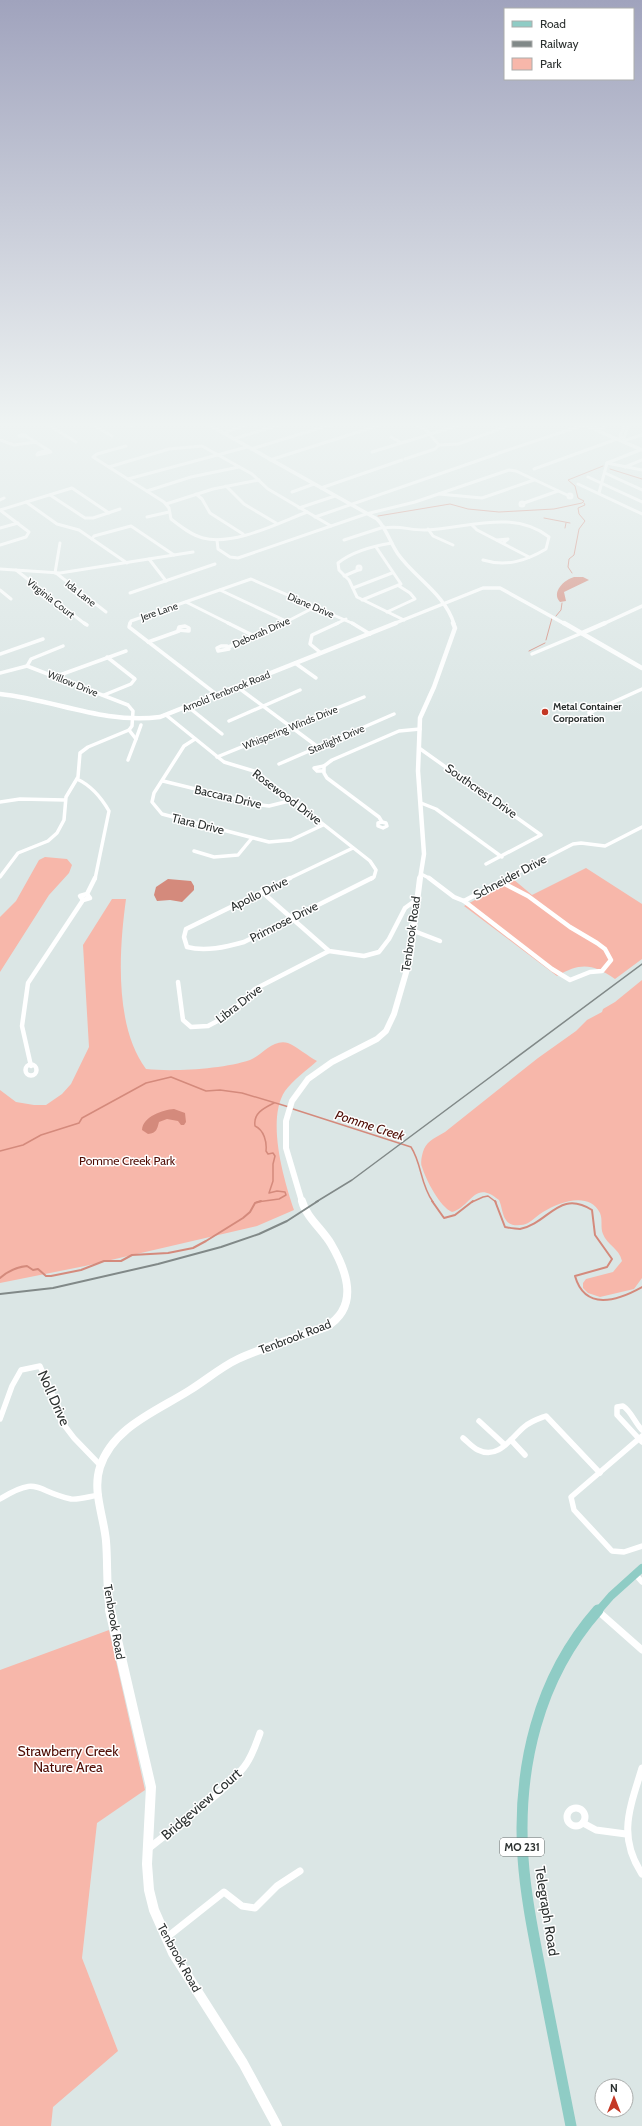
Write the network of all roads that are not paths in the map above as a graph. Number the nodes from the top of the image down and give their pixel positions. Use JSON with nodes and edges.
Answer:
{"nodes":[{"id":1,"x":14,"y":520,"type":"edge"},
{"id":2,"x":52,"y":520,"type":"edge"},
{"id":3,"x":173,"y":520,"type":"edge"},
{"id":4,"x":221,"y":520,"type":"edge"},
{"id":5,"x":271,"y":520,"type":"edge"},
{"id":6,"x":284,"y":520,"type":"edge"},
{"id":7,"x":321,"y":520,"type":"edge"},
{"id":8,"x":349,"y":520,"type":"edge"},
{"id":9,"x":376,"y":520,"type":"edge"},
{"id":10,"x":18,"y":523,"type":"junction"},
{"id":11,"x":276,"y":523,"type":"junction"},
{"id":12,"x":472,"y":525,"type":"junction"},
{"id":13,"x":331,"y":526,"type":"junction"},
{"id":14,"x":384,"y":527,"type":"junction"},
{"id":15,"x":0,"y":528,"type":"edge"},
{"id":16,"x":428,"y":530,"type":"junction"},
{"id":17,"x":243,"y":534,"type":"junction"},
{"id":18,"x":92,"y":539,"type":"junction"},
{"id":19,"x":217,"y":540,"type":"junction"},
{"id":20,"x":344,"y":540,"type":"dead end"},
{"id":21,"x":497,"y":540,"type":"junction"},
{"id":22,"x":60,"y":543,"type":"dead end"},
{"id":23,"x":392,"y":543,"type":"junction"},
{"id":24,"x":503,"y":543,"type":"junction"},
{"id":25,"x":0,"y":545,"type":"edge"},
{"id":26,"x":453,"y":545,"type":"dead end"},
{"id":27,"x":376,"y":547,"type":"junction"},
{"id":28,"x":193,"y":552,"type":"dead end"},
{"id":29,"x":174,"y":555,"type":"junction"},
{"id":30,"x":529,"y":557,"type":"junction"},
{"id":31,"x":149,"y":559,"type":"junction"},
{"id":32,"x":483,"y":560,"type":"dead end"},
{"id":33,"x":127,"y":563,"type":"junction"},
{"id":34,"x":215,"y":564,"type":"dead end"},
{"id":35,"x":0,"y":569,"type":"edge"},
{"id":36,"x":16,"y":570,"type":"junction"},
{"id":37,"x":358,"y":570,"type":"dead end"},
{"id":38,"x":56,"y":573,"type":"junction"},
{"id":39,"x":392,"y":573,"type":"junction"},
{"id":40,"x":344,"y":576,"type":"junction"},
{"id":41,"x":251,"y":579,"type":"joint"},
{"id":42,"x":166,"y":581,"type":"junction"},
{"id":43,"x":399,"y":586,"type":"junction"},
{"id":44,"x":353,"y":588,"type":"junction"},
{"id":45,"x":0,"y":590,"type":"edge"},
{"id":46,"x":220,"y":590,"type":"junction"},
{"id":47,"x":130,"y":593,"type":"dead end"},
{"id":48,"x":438,"y":598,"type":"junction"},
{"id":49,"x":11,"y":599,"type":"dead end"},
{"id":50,"x":362,"y":600,"type":"junction"},
{"id":51,"x":453,"y":600,"type":"junction"},
{"id":52,"x":186,"y":602,"type":"junction"},
{"id":53,"x":445,"y":606,"type":"junction"},
{"id":54,"x":642,"y":606,"type":"edge"},
{"id":55,"x":316,"y":607,"type":"junction"},
{"id":56,"x":106,"y":612,"type":"dead end"},
{"id":57,"x":387,"y":612,"type":"junction"},
{"id":58,"x":346,"y":619,"type":"junction"},
{"id":59,"x":404,"y":620,"type":"junction"},
{"id":60,"x":286,"y":622,"type":"junction"},
{"id":61,"x":87,"y":625,"type":"dead end"},
{"id":62,"x":179,"y":631,"type":"dead end"},
{"id":63,"x":582,"y":633,"type":"junction"},
{"id":64,"x":370,"y":634,"type":"junction"},
{"id":65,"x":256,"y":636,"type":"junction"},
{"id":66,"x":43,"y":639,"type":"dead end"},
{"id":67,"x":148,"y":642,"type":"junction"},
{"id":68,"x":63,"y":646,"type":"dead end"},
{"id":69,"x":228,"y":647,"type":"dead end"},
{"id":70,"x":126,"y":650,"type":"dead end"},
{"id":71,"x":321,"y":653,"type":"junction"},
{"id":72,"x":0,"y":654,"type":"edge"},
{"id":73,"x":532,"y":654,"type":"dead end"},
{"id":74,"x":107,"y":657,"type":"junction"},
{"id":75,"x":295,"y":663,"type":"junction"},
{"id":76,"x":27,"y":666,"type":"junction"},
{"id":77,"x":642,"y":668,"type":"edge"},
{"id":78,"x":0,"y":673,"type":"edge"},
{"id":79,"x":57,"y":676,"type":"junction"},
{"id":80,"x":316,"y":678,"type":"dead end"},
{"id":81,"x":236,"y":686,"type":"junction"},
{"id":82,"x":642,"y":689,"type":"edge"},
{"id":83,"x":300,"y":690,"type":"dead end"},
{"id":84,"x":0,"y":694,"type":"edge"},
{"id":85,"x":216,"y":694,"type":"junction"},
{"id":86,"x":104,"y":695,"type":"junction"},
{"id":87,"x":364,"y":697,"type":"dead end"},
{"id":88,"x":187,"y":706,"type":"junction"},
{"id":89,"x":262,"y":706,"type":"junction"},
{"id":90,"x":589,"y":713,"type":"dead end"},
{"id":91,"x":394,"y":714,"type":"dead end"},
{"id":92,"x":166,"y":715,"type":"junction"},
{"id":93,"x":132,"y":720,"type":"junction"},
{"id":94,"x":229,"y":721,"type":"dead end"},
{"id":95,"x":141,"y":725,"type":"dead end"},
{"id":96,"x":290,"y":727,"type":"junction"},
{"id":97,"x":129,"y":730,"type":"junction"},
{"id":98,"x":420,"y":730,"type":"junction"},
{"id":99,"x":222,"y":734,"type":"dead end"},
{"id":100,"x":136,"y":738,"type":"junction"},
{"id":101,"x":195,"y":739,"type":"junction"},
{"id":102,"x":318,"y":747,"type":"junction"},
{"id":103,"x":419,"y":748,"type":"junction"},
{"id":104,"x":217,"y":757,"type":"junction"},
{"id":105,"x":128,"y":760,"type":"dead end"},
{"id":106,"x":279,"y":764,"type":"dead end"},
{"id":107,"x":77,"y":780,"type":"junction"},
{"id":108,"x":163,"y":781,"type":"junction"},
{"id":109,"x":65,"y":800,"type":"junction"},
{"id":110,"x":293,"y":800,"type":"junction"},
{"id":111,"x":0,"y":802,"type":"edge"},
{"id":112,"x":421,"y":803,"type":"junction"},
{"id":113,"x":382,"y":822,"type":"dead end"},
{"id":114,"x":323,"y":825,"type":"junction"},
{"id":115,"x":642,"y":827,"type":"edge"},
{"id":116,"x":252,"y":838,"type":"junction"},
{"id":117,"x":352,"y":848,"type":"junction"},
{"id":118,"x":194,"y":851,"type":"dead end"},
{"id":119,"x":502,"y":857,"type":"junction"},
{"id":120,"x":486,"y":864,"type":"dead end"},
{"id":121,"x":421,"y":874,"type":"junction"},
{"id":122,"x":0,"y":876,"type":"edge"},
{"id":123,"x":374,"y":877,"type":"joint"},
{"id":124,"x":501,"y":882,"type":"junction"},
{"id":125,"x":262,"y":892,"type":"junction"},
{"id":126,"x":416,"y":900,"type":"junction"},
{"id":127,"x":464,"y":901,"type":"junction"},
{"id":128,"x":290,"y":918,"type":"junction"},
{"id":129,"x":414,"y":931,"type":"junction"},
{"id":130,"x":440,"y":941,"type":"dead end"},
{"id":131,"x":189,"y":948,"type":"joint"},
{"id":132,"x":328,"y":951,"type":"junction"},
{"id":133,"x":178,"y":982,"type":"dead end"},
{"id":134,"x":31,"y":1066,"type":"dead end"},
{"id":135,"x":0,"y":1419,"type":"edge"},
{"id":136,"x":479,"y":1421,"type":"dead end"},
{"id":137,"x":642,"y":1430,"type":"edge"},
{"id":138,"x":462,"y":1438,"type":"dead end"},
{"id":139,"x":641,"y":1439,"type":"edge"},
{"id":140,"x":512,"y":1440,"type":"junction"},
{"id":141,"x":503,"y":1446,"type":"junction"},
{"id":142,"x":525,"y":1455,"type":"dead end"},
{"id":143,"x":101,"y":1466,"type":"junction"},
{"id":144,"x":600,"y":1474,"type":"junction"},
{"id":145,"x":99,"y":1495,"type":"junction"},
{"id":146,"x":0,"y":1500,"type":"edge"},
{"id":147,"x":642,"y":1546,"type":"edge"},
{"id":148,"x":640,"y":1575,"type":"edge"},
{"id":149,"x":596,"y":1609,"type":"junction"},
{"id":150,"x":642,"y":1650,"type":"edge"},
{"id":151,"x":260,"y":1733,"type":"dead end"},
{"id":152,"x":642,"y":1768,"type":"edge"},
{"id":153,"x":583,"y":1823,"type":"dead end"},
{"id":154,"x":626,"y":1834,"type":"junction"},
{"id":155,"x":147,"y":1850,"type":"junction"},
{"id":156,"x":300,"y":1871,"type":"dead end"},
{"id":157,"x":642,"y":1874,"type":"edge"},
{"id":158,"x":166,"y":1938,"type":"junction"},
{"id":159,"x":277,"y":2126,"type":"edge"},
{"id":160,"x":571,"y":2126,"type":"edge"}],
"edges":[{"from":1,"to":10,"type":"street"},
{"from":2,"to":18,"type":"street"},
{"from":3,"to":19,"type":"street"},
{"from":4,"to":17,"type":"street"},
{"from":5,"to":11,"type":"street"},
{"from":6,"to":11,"type":"street"},
{"from":7,"to":13,"type":"street"},
{"from":8,"to":13,"type":"street"},
{"from":9,"to":14,"type":"street","name":"Tenbrook Road"},
{"from":10,"to":15,"type":"street"},
{"from":10,"to":25,"type":"street"},
{"from":11,"to":17,"type":"street"},
{"from":12,"to":16,"type":"street"},
{"from":12,"to":21,"type":"street"},
{"from":12,"to":30,"type":"street"},
{"from":13,"to":19,"type":"street"},
{"from":14,"to":16,"type":"street"},
{"from":14,"to":20,"type":"street"},
{"from":14,"to":23,"type":"street","name":"Tenbrook Road"},
{"from":16,"to":26,"type":"street"},
{"from":17,"to":19,"type":"street"},
{"from":18,"to":29,"type":"street"},
{"from":18,"to":33,"type":"street"},
{"from":21,"to":24,"type":"street"},
{"from":21,"to":24,"type":"street"},
{"from":22,"to":38,"type":"street"},
{"from":23,"to":27,"type":"street"},
{"from":23,"to":48,"type":"street","name":"Tenbrook Road"},
{"from":24,"to":30,"type":"street"},
{"from":27,"to":39,"type":"street"},
{"from":27,"to":40,"type":"street"},
{"from":28,"to":29,"type":"street"},
{"from":29,"to":31,"type":"street"},
{"from":30,"to":32,"type":"street"},
{"from":31,"to":33,"type":"street"},
{"from":31,"to":42,"type":"street"},
{"from":33,"to":38,"type":"street"},
{"from":34,"to":42,"type":"street"},
{"from":35,"to":36,"type":"street"},
{"from":36,"to":38,"type":"street"},
{"from":36,"to":61,"type":"street","name":"Virginia Court"},
{"from":37,"to":40,"type":"street"},
{"from":38,"to":56,"type":"street","name":"Ida Lane"},
{"from":39,"to":43,"type":"street"},
{"from":39,"to":44,"type":"street"},
{"from":40,"to":44,"type":"street"},
{"from":41,"to":46,"type":"street","name":"Jere Lane"},
{"from":41,"to":55,"type":"street","name":"Diane Drive"},
{"from":42,"to":47,"type":"street"},
{"from":43,"to":50,"type":"street"},
{"from":43,"to":57,"type":"street"},
{"from":44,"to":50,"type":"street"},
{"from":45,"to":49,"type":"street"},
{"from":46,"to":52,"type":"street","name":"Jere Lane"},
{"from":46,"to":60,"type":"street"},
{"from":48,"to":51,"type":"street"},
{"from":48,"to":53,"type":"street","name":"Tenbrook Road"},
{"from":50,"to":57,"type":"street"},
{"from":51,"to":53,"type":"street","name":"Arnold Tenbrook Road"},
{"from":51,"to":63,"type":"street","name":"Arnold Tenbrook Road"},
{"from":52,"to":65,"type":"street"},
{"from":52,"to":67,"type":"street","name":"Jere Lane"},
{"from":53,"to":59,"type":"street","name":"Arnold Tenbrook Road"},
{"from":53,"to":98,"type":"street","name":"Tenbrook Road"},
{"from":54,"to":63,"type":"street"},
{"from":55,"to":58,"type":"street","name":"Diane Drive"},
{"from":55,"to":60,"type":"street","name":"Deborah Drive"},
{"from":57,"to":59,"type":"street"},
{"from":58,"to":64,"type":"street","name":"Diane Drive"},
{"from":58,"to":71,"type":"street"},
{"from":59,"to":64,"type":"street","name":"Arnold Tenbrook Road"},
{"from":60,"to":65,"type":"street","name":"Deborah Drive"},
{"from":62,"to":67,"type":"street"},
{"from":63,"to":73,"type":"street"},
{"from":63,"to":77,"type":"street"},
{"from":64,"to":71,"type":"street","name":"Arnold Tenbrook Road"},
{"from":65,"to":69,"type":"street","name":"Deborah Drive"},
{"from":66,"to":72,"type":"street"},
{"from":67,"to":85,"type":"street","name":"Jere Lane"},
{"from":68,"to":76,"type":"street"},
{"from":70,"to":74,"type":"street"},
{"from":71,"to":75,"type":"street","name":"Arnold Tenbrook Road"},
{"from":74,"to":79,"type":"street"},
{"from":74,"to":86,"type":"street"},
{"from":75,"to":80,"type":"street"},
{"from":75,"to":81,"type":"street","name":"Arnold Tenbrook Road"},
{"from":76,"to":78,"type":"street"},
{"from":76,"to":79,"type":"street","name":"Willow Drive"},
{"from":79,"to":86,"type":"street","name":"Willow Drive"},
{"from":81,"to":85,"type":"street","name":"Arnold Tenbrook Road"},
{"from":81,"to":89,"type":"street"},
{"from":82,"to":90,"type":"street"},
{"from":83,"to":89,"type":"street"},
{"from":84,"to":93,"type":"street","name":"Arnold Tenbrook Road"},
{"from":85,"to":88,"type":"street","name":"Arnold Tenbrook Road"},
{"from":86,"to":93,"type":"street","name":"Willow Drive"},
{"from":87,"to":96,"type":"street","name":"Whispering Winds Drive"},
{"from":88,"to":92,"type":"street","name":"Arnold Tenbrook Road"},
{"from":88,"to":99,"type":"street"},
{"from":89,"to":94,"type":"street"},
{"from":89,"to":96,"type":"street"},
{"from":91,"to":102,"type":"street","name":"Starlight Drive"},
{"from":92,"to":93,"type":"street","name":"Arnold Tenbrook Road"},
{"from":92,"to":101,"type":"street","name":"Rosewood Drive"},
{"from":93,"to":97,"type":"street"},
{"from":95,"to":100,"type":"street"},
{"from":96,"to":102,"type":"street"},
{"from":96,"to":104,"type":"street","name":"Whispering Winds Drive"},
{"from":97,"to":100,"type":"street"},
{"from":97,"to":107,"type":"street"},
{"from":98,"to":103,"type":"street","name":"Tenbrook Road"},
{"from":98,"to":113,"type":"street"},
{"from":100,"to":105,"type":"street"},
{"from":101,"to":104,"type":"street","name":"Rosewood Drive"},
{"from":101,"to":108,"type":"street","name":"Tiara Drive"},
{"from":102,"to":106,"type":"street","name":"Starlight Drive"},
{"from":103,"to":112,"type":"street","name":"Tenbrook Road"},
{"from":103,"to":119,"type":"street","name":"Southcrest Drive"},
{"from":104,"to":110,"type":"street","name":"Rosewood Drive"},
{"from":107,"to":109,"type":"street"},
{"from":107,"to":134,"type":"street"},
{"from":108,"to":110,"type":"street","name":"Baccara Drive"},
{"from":108,"to":116,"type":"street","name":"Tiara Drive"},
{"from":109,"to":111,"type":"street"},
{"from":109,"to":122,"type":"street"},
{"from":110,"to":114,"type":"street","name":"Rosewood Drive"},
{"from":112,"to":119,"type":"street"},
{"from":112,"to":121,"type":"street","name":"Tenbrook Road"},
{"from":114,"to":116,"type":"street","name":"Tiara Drive"},
{"from":114,"to":117,"type":"street","name":"Rosewood Drive"},
{"from":115,"to":124,"type":"street","name":"Schneider Drive"},
{"from":116,"to":118,"type":"street"},
{"from":117,"to":123,"type":"street","name":"Rosewood Drive"},
{"from":117,"to":125,"type":"street","name":"Apollo Drive"},
{"from":119,"to":120,"type":"street"},
{"from":121,"to":126,"type":"street","name":"Tenbrook Road"},
{"from":121,"to":127,"type":"street","name":"Schneider Drive"},
{"from":123,"to":128,"type":"street","name":"Primrose Drive"},
{"from":124,"to":127,"type":"street","name":"Schneider Drive"},
{"from":124,"to":127,"type":"street"},
{"from":125,"to":128,"type":"street"},
{"from":125,"to":131,"type":"street","name":"Apollo Drive"},
{"from":126,"to":129,"type":"street","name":"Tenbrook Road"},
{"from":126,"to":132,"type":"street"},
{"from":128,"to":131,"type":"street","name":"Primrose Drive"},
{"from":128,"to":132,"type":"street"},
{"from":129,"to":130,"type":"street"},
{"from":129,"to":143,"type":"street","name":"Tenbrook Road"},
{"from":132,"to":133,"type":"street","name":"Libra Drive"},
{"from":135,"to":143,"type":"street","name":"Noll Drive"},
{"from":136,"to":141,"type":"street"},
{"from":137,"to":139,"type":"street"},
{"from":138,"to":141,"type":"street"},
{"from":139,"to":144,"type":"street"},
{"from":140,"to":141,"type":"street"},
{"from":140,"to":142,"type":"street"},
{"from":140,"to":144,"type":"street"},
{"from":143,"to":145,"type":"street","name":"Tenbrook Road"},
{"from":144,"to":147,"type":"street"},
{"from":145,"to":146,"type":"street"},
{"from":145,"to":155,"type":"street","name":"Tenbrook Road"},
{"from":148,"to":149,"type":"main road","name":"Telegraph Road","number":"MO 231"},
{"from":149,"to":150,"type":"street"},
{"from":149,"to":160,"type":"main road","name":"Telegraph Road","number":"MO 231"},
{"from":151,"to":155,"type":"street","name":"Bridgeview Court"},
{"from":152,"to":154,"type":"street"},
{"from":153,"to":154,"type":"street"},
{"from":154,"to":157,"type":"street"},
{"from":155,"to":158,"type":"street","name":"Tenbrook Road"},
{"from":156,"to":158,"type":"street"},
{"from":158,"to":159,"type":"street","name":"Tenbrook Road"}]}
